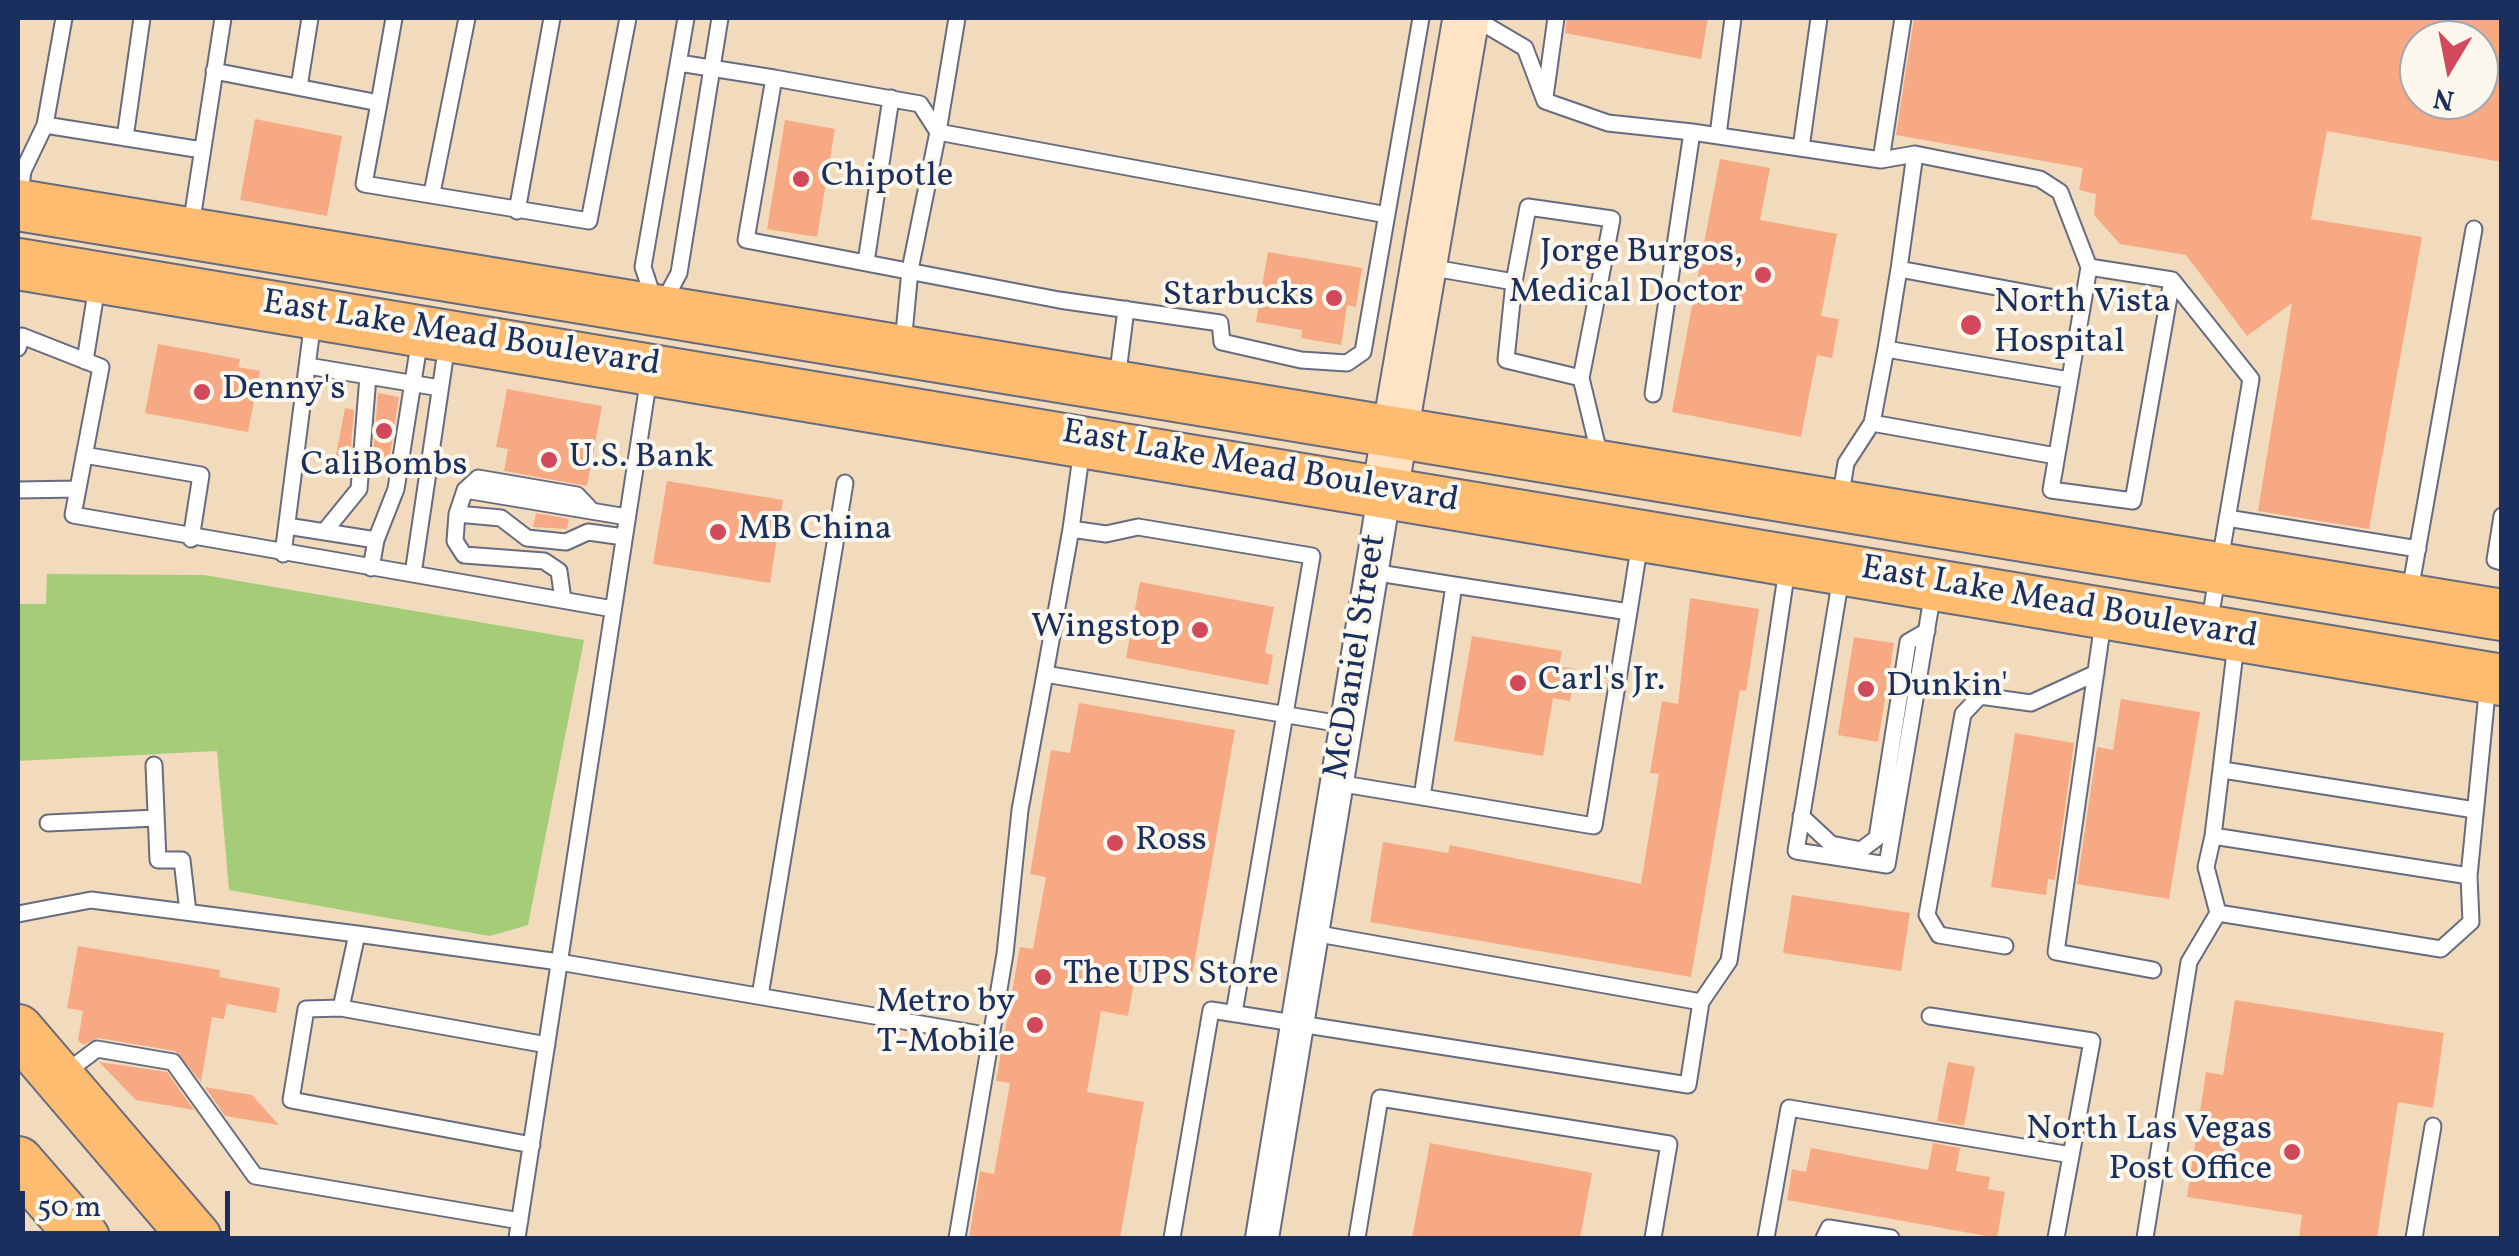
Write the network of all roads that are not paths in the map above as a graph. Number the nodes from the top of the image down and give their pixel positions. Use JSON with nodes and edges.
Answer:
{"nodes":[{"id":1,"x":64,"y":18,"type":"edge"},
{"id":2,"x":142,"y":18,"type":"edge"},
{"id":3,"x":222,"y":18,"type":"edge"},
{"id":4,"x":310,"y":18,"type":"edge"},
{"id":5,"x":394,"y":18,"type":"edge"},
{"id":6,"x":468,"y":18,"type":"edge"},
{"id":7,"x":552,"y":18,"type":"edge"},
{"id":8,"x":628,"y":18,"type":"edge"},
{"id":9,"x":686,"y":18,"type":"edge"},
{"id":10,"x":957,"y":18,"type":"edge"},
{"id":11,"x":1422,"y":18,"type":"edge"},
{"id":12,"x":1470,"y":18,"type":"edge"},
{"id":13,"x":1556,"y":18,"type":"edge"},
{"id":14,"x":1733,"y":18,"type":"edge"},
{"id":15,"x":1819,"y":18,"type":"edge"},
{"id":16,"x":1903,"y":18,"type":"edge"},
{"id":17,"x":719,"y":20,"type":"edge"},
{"id":18,"x":679,"y":64,"type":"junction"},
{"id":19,"x":711,"y":69,"type":"junction"},
{"id":20,"x":214,"y":71,"type":"junction"},
{"id":21,"x":774,"y":78,"type":"junction"},
{"id":22,"x":298,"y":87,"type":"junction"},
{"id":23,"x":891,"y":98,"type":"junction"},
{"id":24,"x":1545,"y":101,"type":"junction"},
{"id":25,"x":378,"y":103,"type":"junction"},
{"id":26,"x":45,"y":125,"type":"junction"},
{"id":27,"x":938,"y":132,"type":"junction"},
{"id":28,"x":1692,"y":132,"type":"junction"},
{"id":29,"x":1718,"y":136,"type":"junction"},
{"id":30,"x":125,"y":138,"type":"junction"},
{"id":31,"x":1800,"y":148,"type":"junction"},
{"id":32,"x":202,"y":150,"type":"junction"},
{"id":33,"x":1915,"y":154,"type":"junction"},
{"id":34,"x":1881,"y":160,"type":"junction"},
{"id":35,"x":432,"y":193,"type":"junction"},
{"id":36,"x":18,"y":205,"type":"edge"},
{"id":37,"x":517,"y":211,"type":"junction"},
{"id":38,"x":1386,"y":215,"type":"junction"},
{"id":39,"x":2474,"y":229,"type":"dead end"},
{"id":40,"x":189,"y":235,"type":"junction"},
{"id":41,"x":866,"y":262,"type":"junction"},
{"id":42,"x":18,"y":264,"type":"edge"},
{"id":43,"x":1424,"y":267,"type":"junction"},
{"id":44,"x":2089,"y":267,"type":"junction"},
{"id":45,"x":1899,"y":269,"type":"junction"},
{"id":46,"x":910,"y":270,"type":"junction"},
{"id":47,"x":98,"y":277,"type":"junction"},
{"id":48,"x":2172,"y":280,"type":"junction"},
{"id":49,"x":1514,"y":282,"type":"junction"},
{"id":50,"x":2082,"y":303,"type":"junction"},
{"id":51,"x":1126,"y":310,"type":"junction"},
{"id":52,"x":658,"y":311,"type":"junction"},
{"id":53,"x":314,"y":312,"type":"junction"},
{"id":54,"x":435,"y":331,"type":"junction"},
{"id":55,"x":18,"y":348,"type":"edge"},
{"id":56,"x":1886,"y":349,"type":"junction"},
{"id":57,"x":902,"y":351,"type":"junction"},
{"id":58,"x":85,"y":361,"type":"junction"},
{"id":59,"x":308,"y":366,"type":"junction"},
{"id":60,"x":650,"y":367,"type":"junction"},
{"id":61,"x":368,"y":376,"type":"junction"},
{"id":62,"x":1581,"y":378,"type":"junction"},
{"id":63,"x":2069,"y":380,"type":"junction"},
{"id":64,"x":413,"y":383,"type":"junction"},
{"id":65,"x":1117,"y":386,"type":"junction"},
{"id":66,"x":440,"y":388,"type":"junction"},
{"id":67,"x":1653,"y":394,"type":"dead end"},
{"id":68,"x":1872,"y":422,"type":"junction"},
{"id":69,"x":1395,"y":432,"type":"junction"},
{"id":70,"x":1084,"y":440,"type":"junction"},
{"id":71,"x":84,"y":455,"type":"junction"},
{"id":72,"x":2056,"y":456,"type":"junction"},
{"id":73,"x":1602,"y":466,"type":"junction"},
{"id":74,"x":846,"y":483,"type":"dead end"},
{"id":75,"x":18,"y":490,"type":"edge"},
{"id":76,"x":77,"y":490,"type":"junction"},
{"id":77,"x":1385,"y":490,"type":"junction"},
{"id":78,"x":2050,"y":490,"type":"junction"},
{"id":79,"x":1839,"y":505,"type":"junction"},
{"id":80,"x":457,"y":514,"type":"junction"},
{"id":81,"x":2502,"y":516,"type":"edge"},
{"id":82,"x":627,"y":517,"type":"junction"},
{"id":83,"x":2227,"y":518,"type":"junction"},
{"id":84,"x":2044,"y":524,"type":"junction"},
{"id":85,"x":287,"y":526,"type":"junction"},
{"id":86,"x":1071,"y":529,"type":"junction"},
{"id":87,"x":324,"y":532,"type":"junction"},
{"id":88,"x":1642,"y":533,"type":"junction"},
{"id":89,"x":624,"y":537,"type":"junction"},
{"id":90,"x":191,"y":539,"type":"junction"},
{"id":91,"x":376,"y":540,"type":"junction"},
{"id":92,"x":2418,"y":549,"type":"junction"},
{"id":93,"x":284,"y":554,"type":"junction"},
{"id":94,"x":1788,"y":558,"type":"junction"},
{"id":95,"x":2502,"y":562,"type":"edge"},
{"id":96,"x":372,"y":568,"type":"junction"},
{"id":97,"x":1842,"y":568,"type":"junction"},
{"id":98,"x":2219,"y":568,"type":"junction"},
{"id":99,"x":1372,"y":572,"type":"junction"},
{"id":100,"x":413,"y":574,"type":"junction"},
{"id":101,"x":1454,"y":585,"type":"junction"},
{"id":102,"x":562,"y":600,"type":"junction"},
{"id":103,"x":2409,"y":600,"type":"junction"},
{"id":104,"x":1930,"y":607,"type":"junction"},
{"id":105,"x":613,"y":609,"type":"junction"},
{"id":106,"x":1629,"y":612,"type":"junction"},
{"id":107,"x":2104,"y":613,"type":"junction"},
{"id":108,"x":2502,"y":615,"type":"edge"},
{"id":109,"x":2222,"y":633,"type":"junction"},
{"id":110,"x":2096,"y":672,"type":"junction"},
{"id":111,"x":1044,"y":674,"type":"junction"},
{"id":112,"x":2495,"y":679,"type":"edge"},
{"id":113,"x":1285,"y":714,"type":"junction"},
{"id":114,"x":1347,"y":725,"type":"junction"},
{"id":115,"x":154,"y":764,"type":"dead end"},
{"id":116,"x":2223,"y":770,"type":"junction"},
{"id":117,"x":1337,"y":783,"type":"junction"},
{"id":118,"x":1422,"y":797,"type":"junction"},
{"id":119,"x":2475,"y":810,"type":"junction"},
{"id":120,"x":1802,"y":816,"type":"junction"},
{"id":121,"x":156,"y":818,"type":"junction"},
{"id":122,"x":48,"y":823,"type":"dead end"},
{"id":123,"x":2213,"y":836,"type":"junction"},
{"id":124,"x":2469,"y":876,"type":"junction"},
{"id":125,"x":188,"y":912,"type":"junction"},
{"id":126,"x":2218,"y":912,"type":"junction"},
{"id":127,"x":18,"y":914,"type":"edge"},
{"id":128,"x":1312,"y":933,"type":"junction"},
{"id":129,"x":357,"y":934,"type":"junction"},
{"id":130,"x":2005,"y":946,"type":"dead end"},
{"id":131,"x":560,"y":962,"type":"junction"},
{"id":132,"x":2153,"y":970,"type":"dead end"},
{"id":133,"x":760,"y":996,"type":"junction"},
{"id":134,"x":1701,"y":1002,"type":"junction"},
{"id":135,"x":341,"y":1008,"type":"junction"},
{"id":136,"x":1234,"y":1012,"type":"junction"},
{"id":137,"x":1930,"y":1016,"type":"dead end"},
{"id":138,"x":1298,"y":1022,"type":"junction"},
{"id":139,"x":18,"y":1030,"type":"edge"},
{"id":140,"x":991,"y":1036,"type":"junction"},
{"id":141,"x":547,"y":1045,"type":"junction"},
{"id":142,"x":59,"y":1078,"type":"junction"},
{"id":143,"x":2433,"y":1126,"type":"dead end"},
{"id":144,"x":532,"y":1145,"type":"junction"},
{"id":145,"x":2071,"y":1155,"type":"junction"},
{"id":146,"x":18,"y":1162,"type":"edge"},
{"id":147,"x":520,"y":1220,"type":"junction"},
{"id":148,"x":84,"y":1238,"type":"edge"},
{"id":149,"x":196,"y":1238,"type":"edge"},
{"id":150,"x":517,"y":1238,"type":"edge"},
{"id":151,"x":957,"y":1238,"type":"edge"},
{"id":152,"x":1172,"y":1238,"type":"edge"},
{"id":153,"x":1262,"y":1238,"type":"edge"},
{"id":154,"x":1357,"y":1238,"type":"edge"},
{"id":155,"x":1653,"y":1238,"type":"edge"},
{"id":156,"x":1766,"y":1238,"type":"edge"},
{"id":157,"x":1824,"y":1238,"type":"edge"},
{"id":158,"x":1891,"y":1238,"type":"edge"},
{"id":159,"x":2056,"y":1238,"type":"edge"},
{"id":160,"x":2145,"y":1238,"type":"edge"},
{"id":161,"x":2414,"y":1238,"type":"edge"}],
"edges":[{"from":1,"to":26,"type":"lane"},
{"from":2,"to":30,"type":"lane"},
{"from":3,"to":20,"type":"lane"},
{"from":4,"to":22,"type":"lane"},
{"from":5,"to":25,"type":"lane"},
{"from":6,"to":35,"type":"lane"},
{"from":7,"to":37,"type":"lane"},
{"from":8,"to":37,"type":"lane"},
{"from":9,"to":17,"type":"lane"},
{"from":9,"to":18,"type":"lane"},
{"from":10,"to":27,"type":"lane"},
{"from":11,"to":38,"type":"lane"},
{"from":12,"to":24,"type":"lane"},
{"from":12,"to":43,"type":"street","name":"McDaniel Street"},
{"from":13,"to":24,"type":"lane"},
{"from":14,"to":29,"type":"lane"},
{"from":15,"to":31,"type":"lane"},
{"from":16,"to":34,"type":"lane"},
{"from":17,"to":19,"type":"lane"},
{"from":18,"to":19,"type":"lane"},
{"from":18,"to":52,"type":"lane"},
{"from":19,"to":21,"type":"lane"},
{"from":19,"to":52,"type":"lane"},
{"from":20,"to":22,"type":"lane"},
{"from":20,"to":32,"type":"lane"},
{"from":21,"to":23,"type":"lane"},
{"from":21,"to":41,"type":"lane"},
{"from":22,"to":25,"type":"lane"},
{"from":23,"to":27,"type":"lane"},
{"from":23,"to":41,"type":"lane"},
{"from":24,"to":28,"type":"lane"},
{"from":25,"to":35,"type":"lane"},
{"from":26,"to":30,"type":"lane"},
{"from":26,"to":36,"type":"lane"},
{"from":27,"to":38,"type":"lane"},
{"from":27,"to":46,"type":"lane"},
{"from":28,"to":29,"type":"lane"},
{"from":28,"to":67,"type":"lane"},
{"from":29,"to":31,"type":"lane"},
{"from":30,"to":32,"type":"lane"},
{"from":31,"to":34,"type":"lane"},
{"from":32,"to":40,"type":"lane"},
{"from":33,"to":34,"type":"lane"},
{"from":33,"to":44,"type":"lane"},
{"from":33,"to":45,"type":"lane"},
{"from":35,"to":37,"type":"lane"},
{"from":36,"to":40,"type":"main road","name":"East Lake Mead Boulevard"},
{"from":38,"to":51,"type":"lane"},
{"from":39,"to":92,"type":"lane"},
{"from":40,"to":52,"type":"main road","name":"East Lake Mead Boulevard"},
{"from":41,"to":46,"type":"lane"},
{"from":42,"to":47,"type":"main road","name":"East Lake Mead Boulevard"},
{"from":43,"to":49,"type":"lane"},
{"from":43,"to":69,"type":"street","name":"McDaniel Street"},
{"from":44,"to":48,"type":"lane"},
{"from":44,"to":50,"type":"lane"},
{"from":45,"to":50,"type":"lane"},
{"from":45,"to":56,"type":"lane"},
{"from":46,"to":51,"type":"lane"},
{"from":46,"to":57,"type":"lane"},
{"from":47,"to":53,"type":"main road","name":"East Lake Mead Boulevard"},
{"from":47,"to":58,"type":"lane"},
{"from":48,"to":78,"type":"lane"},
{"from":48,"to":83,"type":"lane"},
{"from":49,"to":62,"type":"lane"},
{"from":49,"to":62,"type":"lane"},
{"from":50,"to":63,"type":"lane"},
{"from":51,"to":65,"type":"lane"},
{"from":52,"to":57,"type":"main road","name":"East Lake Mead Boulevard"},
{"from":52,"to":60,"type":"main road"},
{"from":53,"to":54,"type":"main road","name":"East Lake Mead Boulevard"},
{"from":53,"to":59,"type":"lane"},
{"from":54,"to":60,"type":"main road","name":"East Lake Mead Boulevard"},
{"from":54,"to":64,"type":"lane"},
{"from":54,"to":66,"type":"lane"},
{"from":55,"to":58,"type":"lane"},
{"from":56,"to":63,"type":"lane"},
{"from":56,"to":68,"type":"lane"},
{"from":57,"to":65,"type":"main road","name":"East Lake Mead Boulevard"},
{"from":58,"to":71,"type":"lane"},
{"from":59,"to":61,"type":"lane"},
{"from":59,"to":85,"type":"lane"},
{"from":60,"to":70,"type":"main road","name":"East Lake Mead Boulevard"},
{"from":60,"to":82,"type":"lane"},
{"from":61,"to":64,"type":"lane"},
{"from":61,"to":87,"type":"lane"},
{"from":62,"to":73,"type":"lane"},
{"from":63,"to":72,"type":"lane"},
{"from":64,"to":66,"type":"lane"},
{"from":64,"to":91,"type":"lane"},
{"from":65,"to":69,"type":"main road","name":"East Lake Mead Boulevard"},
{"from":66,"to":100,"type":"lane"},
{"from":68,"to":72,"type":"lane"},
{"from":68,"to":79,"type":"lane"},
{"from":69,"to":73,"type":"main road","name":"East Lake Mead Boulevard"},
{"from":69,"to":77,"type":"street","name":"McDaniel Street"},
{"from":70,"to":77,"type":"main road","name":"East Lake Mead Boulevard"},
{"from":70,"to":86,"type":"lane"},
{"from":71,"to":76,"type":"lane"},
{"from":71,"to":90,"type":"lane"},
{"from":72,"to":78,"type":"lane"},
{"from":73,"to":79,"type":"main road","name":"East Lake Mead Boulevard"},
{"from":74,"to":133,"type":"lane"},
{"from":75,"to":76,"type":"lane"},
{"from":76,"to":90,"type":"lane"},
{"from":77,"to":88,"type":"main road","name":"East Lake Mead Boulevard"},
{"from":77,"to":99,"type":"street","name":"McDaniel Street"},
{"from":78,"to":84,"type":"lane"},
{"from":79,"to":84,"type":"main road","name":"East Lake Mead Boulevard"},
{"from":79,"to":104,"type":"main road"},
{"from":80,"to":82,"type":"lane"},
{"from":80,"to":89,"type":"lane"},
{"from":80,"to":102,"type":"lane"},
{"from":81,"to":95,"type":"lane"},
{"from":82,"to":89,"type":"lane"},
{"from":83,"to":92,"type":"lane"},
{"from":83,"to":98,"type":"lane"},
{"from":84,"to":98,"type":"main road","name":"East Lake Mead Boulevard"},
{"from":85,"to":87,"type":"lane"},
{"from":85,"to":93,"type":"lane"},
{"from":86,"to":111,"type":"lane"},
{"from":86,"to":113,"type":"lane"},
{"from":87,"to":91,"type":"lane"},
{"from":88,"to":94,"type":"main road","name":"East Lake Mead Boulevard"},
{"from":88,"to":106,"type":"lane"},
{"from":89,"to":105,"type":"lane"},
{"from":90,"to":93,"type":"lane"},
{"from":91,"to":96,"type":"lane"},
{"from":92,"to":103,"type":"lane"},
{"from":93,"to":96,"type":"lane"},
{"from":94,"to":97,"type":"main road","name":"East Lake Mead Boulevard"},
{"from":94,"to":134,"type":"lane"},
{"from":96,"to":100,"type":"lane"},
{"from":97,"to":104,"type":"main road","name":"East Lake Mead Boulevard"},
{"from":97,"to":120,"type":"lane"},
{"from":98,"to":103,"type":"main road","name":"East Lake Mead Boulevard"},
{"from":98,"to":109,"type":"lane"},
{"from":99,"to":101,"type":"lane"},
{"from":99,"to":114,"type":"street","name":"McDaniel Street"},
{"from":100,"to":102,"type":"lane"},
{"from":101,"to":106,"type":"lane"},
{"from":101,"to":118,"type":"lane"},
{"from":102,"to":105,"type":"lane"},
{"from":103,"to":108,"type":"main road","name":"East Lake Mead Boulevard"},
{"from":104,"to":107,"type":"main road","name":"East Lake Mead Boulevard"},
{"from":104,"to":120,"type":"lane"},
{"from":104,"to":120,"type":"lane"},
{"from":105,"to":131,"type":"lane"},
{"from":106,"to":118,"type":"lane"},
{"from":107,"to":109,"type":"main road","name":"East Lake Mead Boulevard"},
{"from":107,"to":110,"type":"lane"},
{"from":109,"to":112,"type":"main road","name":"East Lake Mead Boulevard"},
{"from":109,"to":116,"type":"lane"},
{"from":110,"to":130,"type":"lane"},
{"from":110,"to":132,"type":"lane"},
{"from":111,"to":113,"type":"lane"},
{"from":111,"to":140,"type":"lane"},
{"from":112,"to":119,"type":"lane"},
{"from":113,"to":114,"type":"lane"},
{"from":113,"to":136,"type":"lane"},
{"from":114,"to":117,"type":"street","name":"McDaniel Street"},
{"from":115,"to":121,"type":"lane"},
{"from":116,"to":119,"type":"lane"},
{"from":116,"to":123,"type":"lane"},
{"from":117,"to":118,"type":"lane"},
{"from":117,"to":128,"type":"street","name":"McDaniel Street"},
{"from":119,"to":124,"type":"lane"},
{"from":121,"to":122,"type":"lane"},
{"from":121,"to":125,"type":"lane"},
{"from":123,"to":124,"type":"lane"},
{"from":123,"to":126,"type":"lane"},
{"from":124,"to":126,"type":"lane"},
{"from":125,"to":127,"type":"lane"},
{"from":125,"to":129,"type":"lane"},
{"from":126,"to":160,"type":"lane"},
{"from":128,"to":134,"type":"lane"},
{"from":128,"to":138,"type":"street","name":"McDaniel Street"},
{"from":129,"to":131,"type":"lane"},
{"from":129,"to":135,"type":"lane"},
{"from":131,"to":133,"type":"lane"},
{"from":131,"to":141,"type":"lane"},
{"from":133,"to":140,"type":"lane"},
{"from":134,"to":138,"type":"lane"},
{"from":135,"to":141,"type":"lane"},
{"from":135,"to":144,"type":"lane"},
{"from":136,"to":138,"type":"lane"},
{"from":136,"to":152,"type":"lane"},
{"from":137,"to":145,"type":"lane"},
{"from":138,"to":153,"type":"street","name":"McDaniel Street"},
{"from":139,"to":142,"type":"main road"},
{"from":140,"to":151,"type":"lane"},
{"from":141,"to":144,"type":"lane"},
{"from":142,"to":147,"type":"lane"},
{"from":142,"to":149,"type":"main road"},
{"from":143,"to":161,"type":"lane"},
{"from":144,"to":147,"type":"lane"},
{"from":145,"to":156,"type":"lane"},
{"from":145,"to":159,"type":"lane"},
{"from":146,"to":148,"type":"main road"},
{"from":147,"to":150,"type":"lane"},
{"from":154,"to":155,"type":"lane"},
{"from":157,"to":158,"type":"lane"}]}
